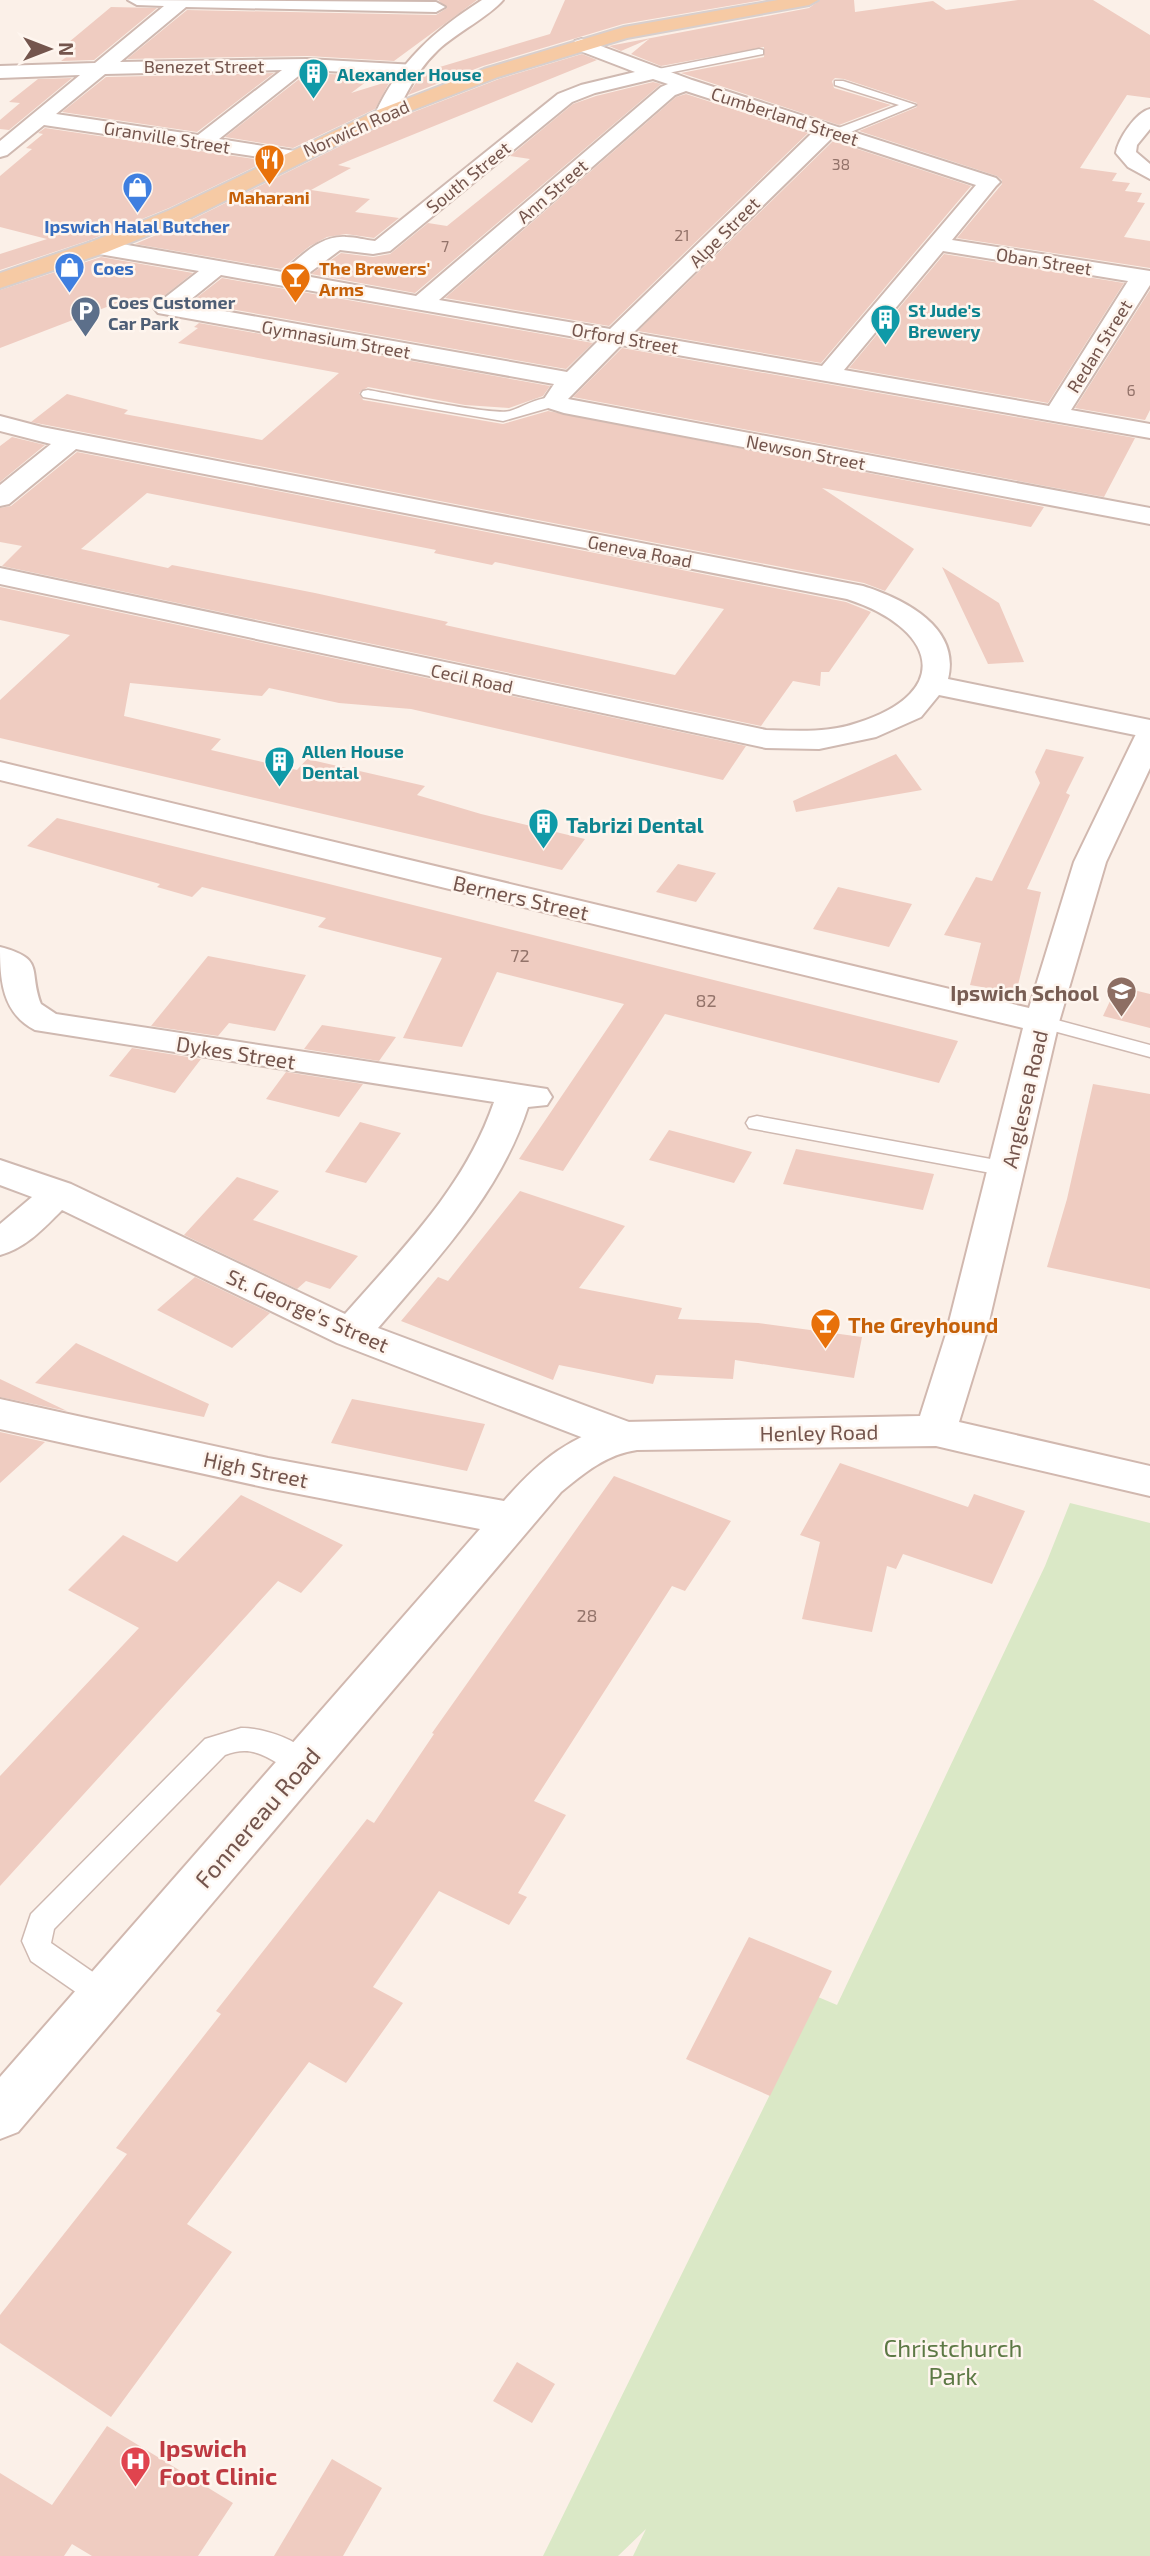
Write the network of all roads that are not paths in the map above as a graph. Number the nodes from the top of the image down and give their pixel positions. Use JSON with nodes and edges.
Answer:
{"nodes":[{"id":1,"x":138,"y":0,"type":"edge"},
{"id":2,"x":183,"y":0,"type":"edge"},
{"id":3,"x":494,"y":0,"type":"edge"},
{"id":4,"x":809,"y":0,"type":"edge"},
{"id":5,"x":436,"y":7,"type":"dead end"},
{"id":6,"x":582,"y":45,"type":"junction"},
{"id":7,"x":759,"y":52,"type":"dead end"},
{"id":8,"x":300,"y":65,"type":"junction"},
{"id":9,"x":99,"y":69,"type":"junction"},
{"id":10,"x":409,"y":69,"type":"junction"},
{"id":11,"x":0,"y":72,"type":"edge"},
{"id":12,"x":653,"y":73,"type":"junction"},
{"id":13,"x":839,"y":83,"type":"dead end"},
{"id":14,"x":685,"y":84,"type":"junction"},
{"id":15,"x":1128,"y":106,"type":"dead end"},
{"id":16,"x":1150,"y":109,"type":"edge"},
{"id":17,"x":384,"y":114,"type":"junction"},
{"id":18,"x":1150,"y":115,"type":"edge"},
{"id":19,"x":40,"y":118,"type":"junction"},
{"id":20,"x":834,"y":132,"type":"junction"},
{"id":21,"x":201,"y":142,"type":"junction"},
{"id":22,"x":0,"y":151,"type":"edge"},
{"id":23,"x":293,"y":156,"type":"junction"},
{"id":24,"x":1150,"y":173,"type":"edge"},
{"id":25,"x":938,"y":244,"type":"junction"},
{"id":26,"x":99,"y":247,"type":"junction"},
{"id":27,"x":219,"y":266,"type":"junction"},
{"id":28,"x":289,"y":278,"type":"junction"},
{"id":29,"x":1146,"y":278,"type":"edge"},
{"id":30,"x":0,"y":281,"type":"edge"},
{"id":31,"x":422,"y":302,"type":"junction"},
{"id":32,"x":619,"y":337,"type":"junction"},
{"id":33,"x":828,"y":374,"type":"junction"},
{"id":34,"x":572,"y":380,"type":"junction"},
{"id":35,"x":368,"y":394,"type":"dead end"},
{"id":36,"x":554,"y":402,"type":"junction"},
{"id":37,"x":1056,"y":414,"type":"junction"},
{"id":38,"x":0,"y":423,"type":"edge"},
{"id":39,"x":1150,"y":431,"type":"edge"},
{"id":40,"x":71,"y":440,"type":"junction"},
{"id":41,"x":0,"y":498,"type":"edge"},
{"id":42,"x":1150,"y":516,"type":"edge"},
{"id":43,"x":0,"y":576,"type":"edge"},
{"id":44,"x":932,"y":685,"type":"junction"},
{"id":45,"x":1150,"y":729,"type":"edge"},
{"id":46,"x":1150,"y":736,"type":"edge"},
{"id":47,"x":0,"y":771,"type":"edge"},
{"id":48,"x":0,"y":957,"type":"edge"},
{"id":49,"x":1042,"y":1022,"type":"junction"},
{"id":50,"x":1150,"y":1051,"type":"edge"},
{"id":51,"x":757,"y":1123,"type":"dead end"},
{"id":52,"x":1007,"y":1169,"type":"junction"},
{"id":53,"x":0,"y":1172,"type":"edge"},
{"id":54,"x":58,"y":1194,"type":"junction"},
{"id":55,"x":0,"y":1242,"type":"edge"},
{"id":56,"x":351,"y":1333,"type":"junction"},
{"id":57,"x":0,"y":1415,"type":"edge"},
{"id":58,"x":936,"y":1431,"type":"junction"},
{"id":59,"x":622,"y":1436,"type":"junction"},
{"id":60,"x":1150,"y":1481,"type":"edge"},
{"id":61,"x":513,"y":1519,"type":"junction"},
{"id":62,"x":303,"y":1764,"type":"junction"},
{"id":63,"x":103,"y":1996,"type":"junction"},
{"id":64,"x":0,"y":2115,"type":"edge"}],
"edges":[{"from":1,"to":2,"type":"street"},
{"from":2,"to":5,"type":"street"},
{"from":2,"to":9,"type":"street"},
{"from":3,"to":10,"type":"street"},
{"from":4,"to":6,"type":"main road","name":"Norwich Road"},
{"from":6,"to":12,"type":"street","name":"Cumberland Street"},
{"from":6,"to":17,"type":"main road","name":"Norwich Road"},
{"from":7,"to":12,"type":"lane"},
{"from":8,"to":9,"type":"street","name":"Benezet Street"},
{"from":8,"to":10,"type":"street","name":"Benezet Street"},
{"from":8,"to":21,"type":"street"},
{"from":9,"to":11,"type":"street","name":"Benezet Street"},
{"from":9,"to":19,"type":"street"},
{"from":10,"to":17,"type":"street"},
{"from":12,"to":14,"type":"street","name":"Cumberland Street"},
{"from":12,"to":28,"type":"street","name":"South Street"},
{"from":13,"to":20,"type":"lane"},
{"from":14,"to":20,"type":"street","name":"Cumberland Street"},
{"from":14,"to":31,"type":"street","name":"Ann Street"},
{"from":15,"to":16,"type":"street"},
{"from":17,"to":23,"type":"main road","name":"Norwich Road"},
{"from":18,"to":24,"type":"street"},
{"from":19,"to":21,"type":"street","name":"Granville Street"},
{"from":19,"to":22,"type":"street"},
{"from":20,"to":25,"type":"street","name":"Cumberland Street"},
{"from":20,"to":32,"type":"street","name":"Alpe Street"},
{"from":21,"to":23,"type":"street","name":"Granville Street"},
{"from":23,"to":26,"type":"main road","name":"Norwich Road"},
{"from":25,"to":29,"type":"street","name":"Oban Street"},
{"from":25,"to":33,"type":"street"},
{"from":26,"to":27,"type":"street","name":"Orford Street"},
{"from":26,"to":30,"type":"main road","name":"Norwich Road"},
{"from":27,"to":28,"type":"street","name":"Orford Street"},
{"from":27,"to":34,"type":"street","name":"Gymnasium Street"},
{"from":28,"to":31,"type":"street","name":"Orford Street"},
{"from":29,"to":37,"type":"street","name":"Redan Street"},
{"from":31,"to":32,"type":"street","name":"Orford Street"},
{"from":32,"to":33,"type":"street","name":"Orford Street"},
{"from":32,"to":34,"type":"street"},
{"from":33,"to":37,"type":"street","name":"Orford Street"},
{"from":34,"to":36,"type":"street"},
{"from":35,"to":36,"type":"lane"},
{"from":36,"to":42,"type":"street","name":"Newson Street"},
{"from":37,"to":39,"type":"street","name":"Orford Street"},
{"from":38,"to":40,"type":"street","name":"Geneva Road"},
{"from":40,"to":41,"type":"street"},
{"from":40,"to":44,"type":"street","name":"Geneva Road"},
{"from":43,"to":44,"type":"street","name":"Cecil Road"},
{"from":44,"to":45,"type":"street"},
{"from":46,"to":49,"type":"street","name":"Anglesea Road"},
{"from":47,"to":49,"type":"street","name":"Berners Street"},
{"from":48,"to":56,"type":"street","name":"Dykes Street"},
{"from":49,"to":50,"type":"lane"},
{"from":49,"to":52,"type":"street","name":"Anglesea Road"},
{"from":51,"to":52,"type":"lane"},
{"from":52,"to":58,"type":"street","name":"Anglesea Road"},
{"from":53,"to":54,"type":"street","name":"St. George's Street"},
{"from":54,"to":55,"type":"street"},
{"from":54,"to":56,"type":"street","name":"St. George's Street"},
{"from":56,"to":59,"type":"street","name":"St. George's Street"},
{"from":57,"to":61,"type":"street","name":"High Street"},
{"from":58,"to":59,"type":"street","name":"Henley Road"},
{"from":58,"to":60,"type":"street","name":"Henley Road"},
{"from":59,"to":61,"type":"street","name":"Henley Road"},
{"from":61,"to":62,"type":"street","name":"Fonnereau Road"},
{"from":62,"to":63,"type":"street","name":"Fonnereau Road"},
{"from":62,"to":63,"type":"lane"},
{"from":63,"to":64,"type":"street","name":"Fonnereau Road"}]}
